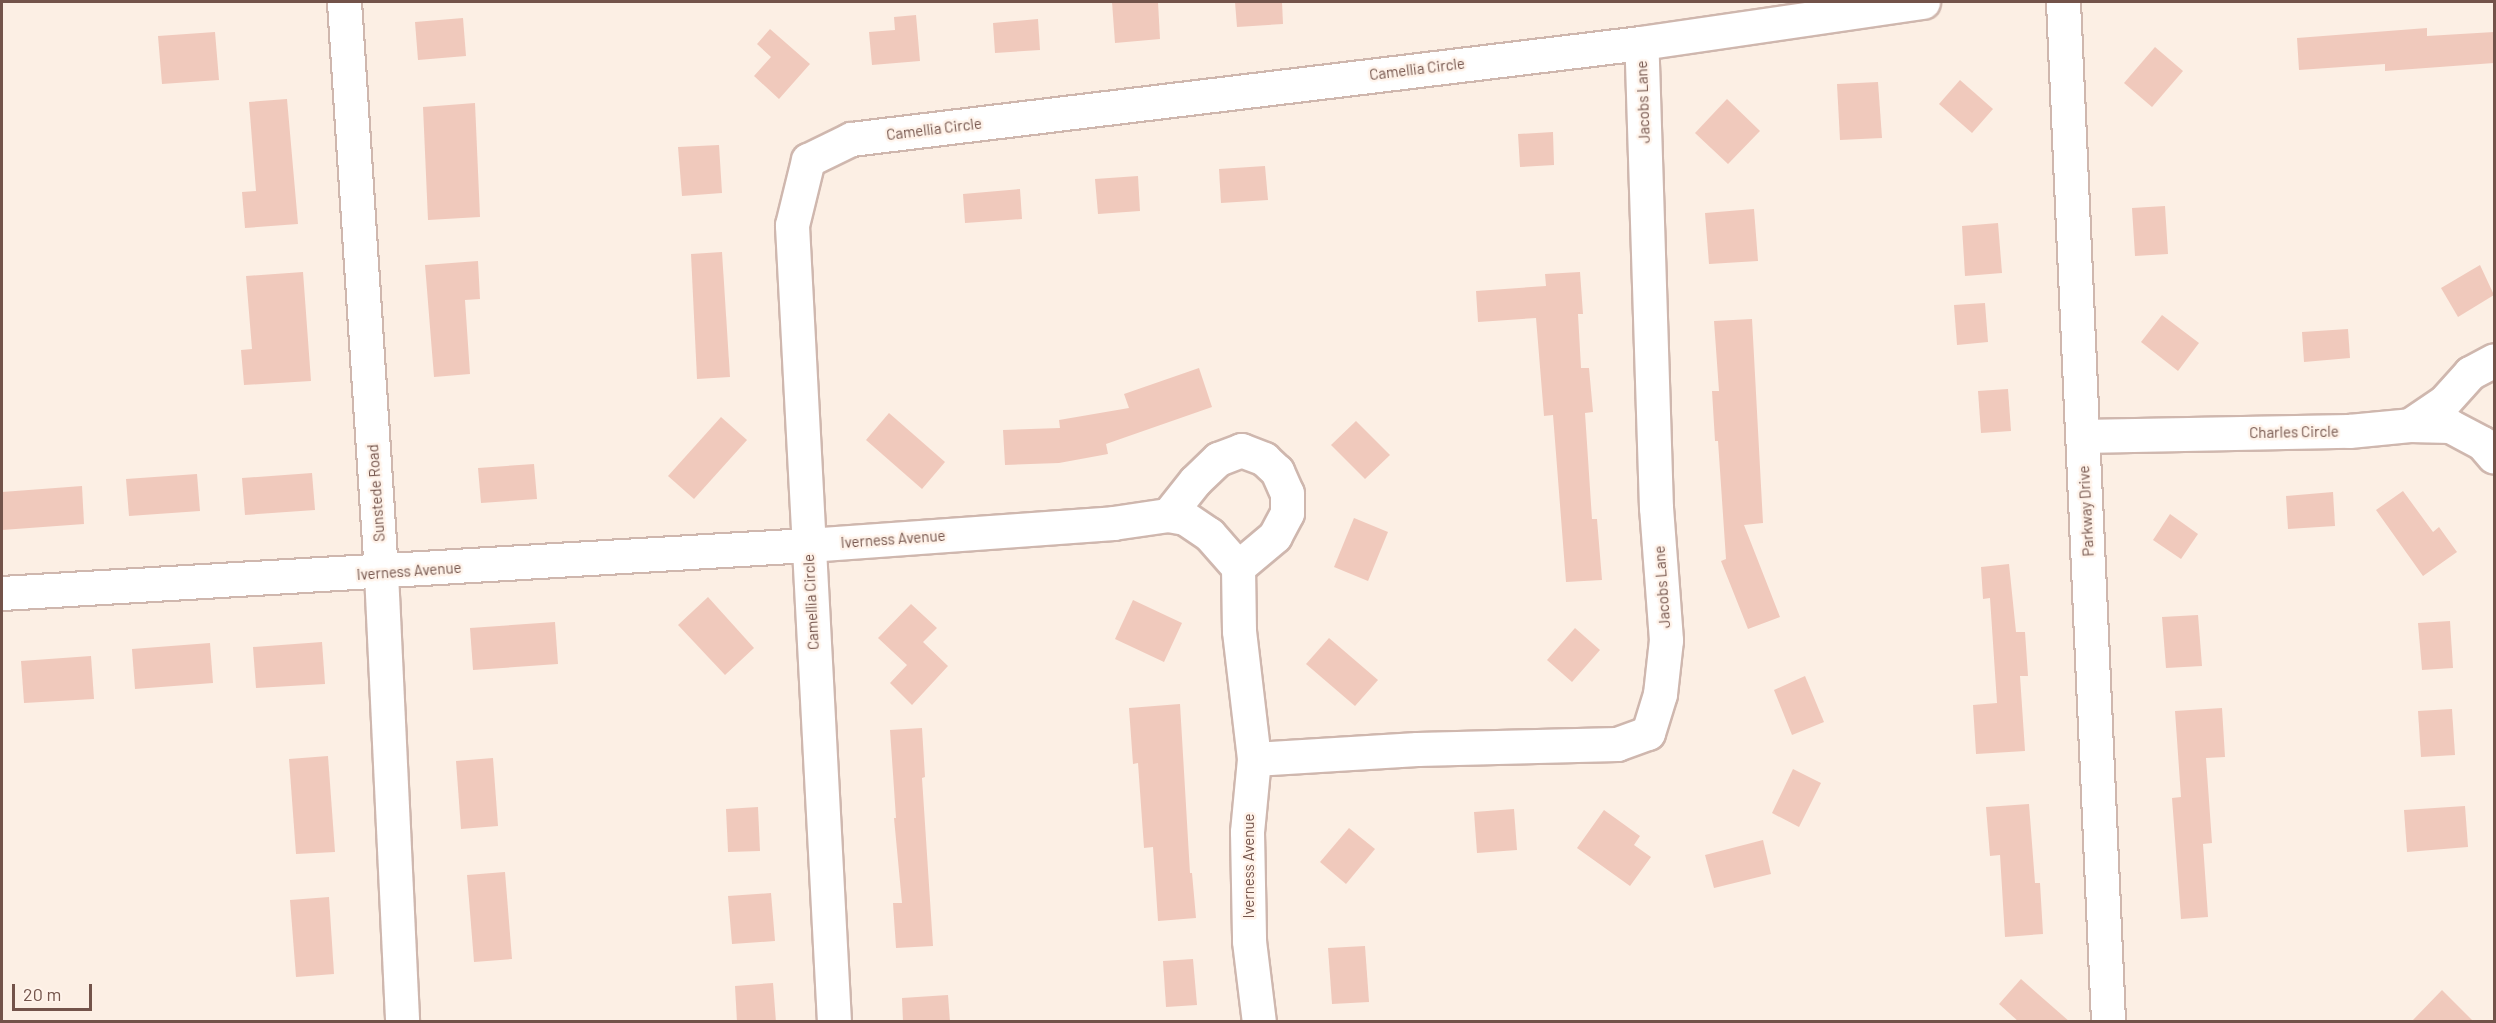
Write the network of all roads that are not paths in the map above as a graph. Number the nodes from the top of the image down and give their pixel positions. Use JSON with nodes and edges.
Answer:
{"nodes":[{"id":1,"x":344,"y":2,"type":"edge"},
{"id":2,"x":1923,"y":2,"type":"edge"},
{"id":3,"x":2063,"y":2,"type":"edge"},
{"id":4,"x":1641,"y":43,"type":"junction"},
{"id":5,"x":2494,"y":360,"type":"edge"},
{"id":6,"x":2410,"y":425,"type":"junction"},
{"id":7,"x":2082,"y":436,"type":"junction"},
{"id":8,"x":2494,"y":458,"type":"edge"},
{"id":9,"x":1168,"y":515,"type":"junction"},
{"id":10,"x":808,"y":545,"type":"junction"},
{"id":11,"x":1238,"y":567,"type":"junction"},
{"id":12,"x":381,"y":573,"type":"junction"},
{"id":13,"x":2,"y":593,"type":"edge"},
{"id":14,"x":1254,"y":759,"type":"junction"},
{"id":15,"x":402,"y":1022,"type":"edge"},
{"id":16,"x":834,"y":1022,"type":"edge"},
{"id":17,"x":1258,"y":1022,"type":"edge"},
{"id":18,"x":2108,"y":1022,"type":"edge"}],
"edges":[{"from":1,"to":12,"type":"street","name":"Sunstede Road"},
{"from":2,"to":4,"type":"street","name":"Camellia Circle"},
{"from":3,"to":7,"type":"street","name":"Parkway Drive"},
{"from":4,"to":10,"type":"street","name":"Camellia Circle"},
{"from":4,"to":14,"type":"street","name":"Jacobs Lane"},
{"from":5,"to":6,"type":"street"},
{"from":6,"to":7,"type":"street","name":"Charles Circle"},
{"from":6,"to":8,"type":"street","name":"Charles Circle"},
{"from":7,"to":18,"type":"street","name":"Parkway Drive"},
{"from":9,"to":10,"type":"street","name":"Iverness Avenue"},
{"from":9,"to":11,"type":"street","name":"Iverness Avenue"},
{"from":9,"to":11,"type":"street"},
{"from":10,"to":12,"type":"street","name":"Iverness Avenue"},
{"from":10,"to":16,"type":"street","name":"Camellia Circle"},
{"from":11,"to":14,"type":"street","name":"Iverness Avenue"},
{"from":12,"to":13,"type":"street","name":"Iverness Avenue"},
{"from":12,"to":15,"type":"street","name":"Sunstede Road"},
{"from":14,"to":17,"type":"street","name":"Iverness Avenue"}]}
